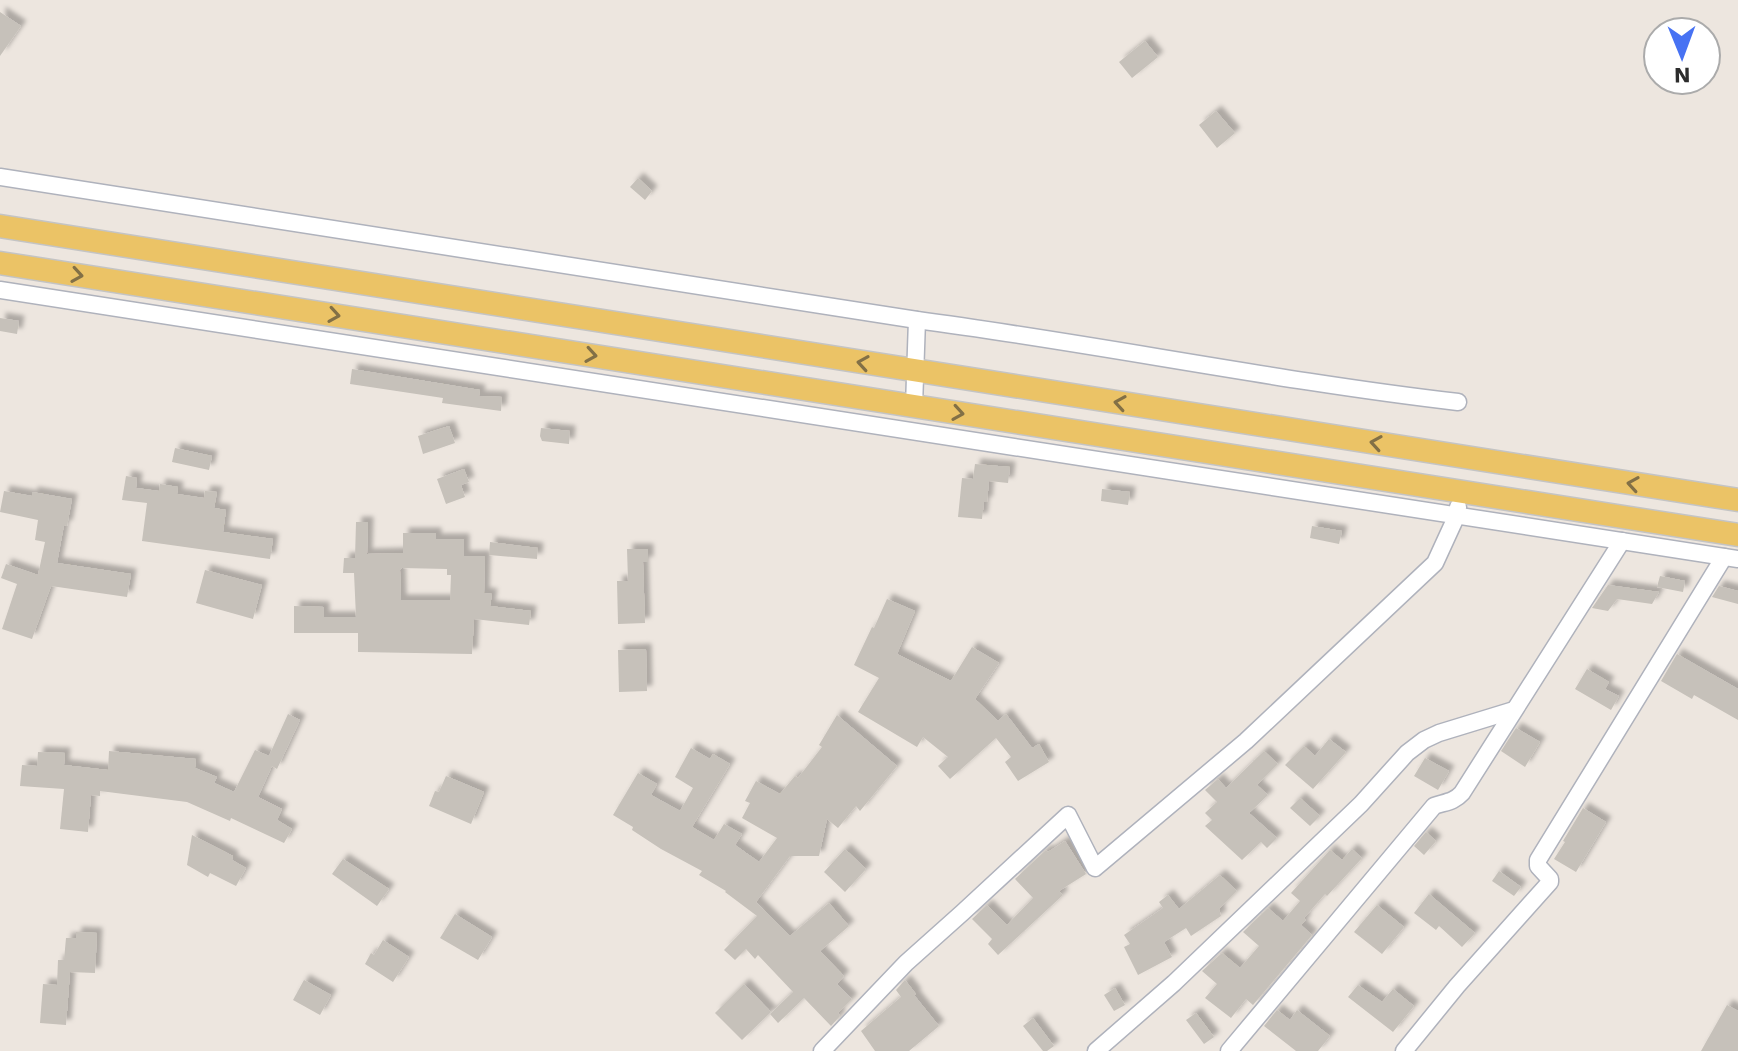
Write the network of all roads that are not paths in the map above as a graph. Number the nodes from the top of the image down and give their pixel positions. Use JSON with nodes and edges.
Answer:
{"nodes":[{"id":1,"x":0,"y":177,"type":"edge"},
{"id":2,"x":10,"y":228,"type":"edge"},
{"id":3,"x":7,"y":264,"type":"edge"},
{"id":4,"x":0,"y":290,"type":"edge"},
{"id":5,"x":917,"y":320,"type":"junction"},
{"id":6,"x":914,"y":371,"type":"junction"},
{"id":7,"x":1458,"y":402,"type":"dead end"},
{"id":8,"x":914,"y":406,"type":"junction"},
{"id":9,"x":1667,"y":489,"type":"junction"},
{"id":10,"x":1461,"y":491,"type":"junction"},
{"id":11,"x":1738,"y":500,"type":"edge"},
{"id":12,"x":1457,"y":515,"type":"junction"},
{"id":13,"x":1660,"y":523,"type":"junction"},
{"id":14,"x":1738,"y":535,"type":"edge"},
{"id":15,"x":1622,"y":541,"type":"junction"},
{"id":16,"x":1731,"y":558,"type":"edge"},
{"id":17,"x":1514,"y":710,"type":"junction"},
{"id":18,"x":822,"y":1051,"type":"edge"},
{"id":19,"x":1096,"y":1051,"type":"edge"},
{"id":20,"x":1229,"y":1051,"type":"edge"},
{"id":21,"x":1404,"y":1051,"type":"edge"}],
"edges":[{"from":1,"to":5,"type":"street"},
{"from":2,"to":3,"type":"main road"},
{"from":6,"to":2,"type":"main road","one_way":true},
{"from":3,"to":8,"type":"main road","one_way":true},
{"from":4,"to":12,"type":"street"},
{"from":5,"to":6,"type":"street"},
{"from":5,"to":7,"type":"street"},
{"from":6,"to":8,"type":"street"},
{"from":9,"to":6,"type":"main road","one_way":true},
{"from":8,"to":10,"type":"main road","one_way":true},
{"from":9,"to":11,"type":"main road"},
{"from":9,"to":13,"type":"main road"},
{"from":10,"to":12,"type":"street"},
{"from":10,"to":13,"type":"main road"},
{"from":12,"to":15,"type":"street"},
{"from":12,"to":18,"type":"street"},
{"from":13,"to":14,"type":"main road"},
{"from":15,"to":16,"type":"street"},
{"from":15,"to":17,"type":"street"},
{"from":16,"to":21,"type":"street"},
{"from":17,"to":19,"type":"street"},
{"from":17,"to":20,"type":"street"}]}
